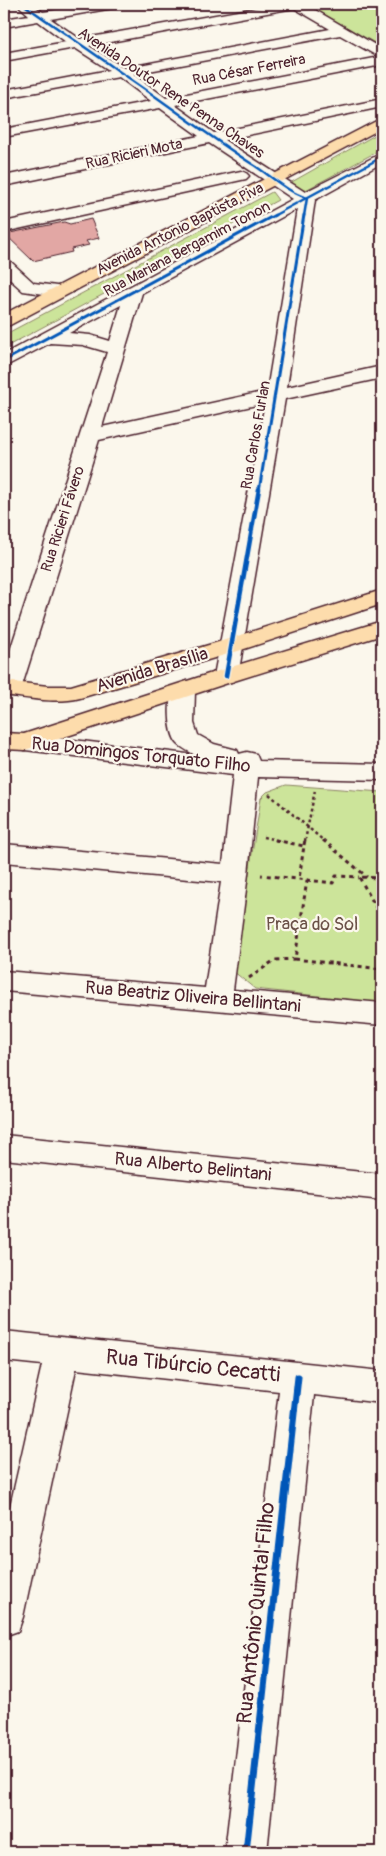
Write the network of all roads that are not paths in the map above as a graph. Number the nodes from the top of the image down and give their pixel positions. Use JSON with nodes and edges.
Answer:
{"nodes":[{"id":1,"x":23,"y":4,"type":"edge"},
{"id":2,"x":114,"y":4,"type":"edge"},
{"id":3,"x":296,"y":4,"type":"edge"},
{"id":4,"x":42,"y":17,"type":"junction"},
{"id":5,"x":4,"y":24,"type":"edge"},
{"id":6,"x":342,"y":31,"type":"junction"},
{"id":7,"x":78,"y":44,"type":"junction"},
{"id":8,"x":382,"y":54,"type":"edge"},
{"id":9,"x":4,"y":57,"type":"edge"},
{"id":10,"x":382,"y":61,"type":"edge"},
{"id":11,"x":121,"y":72,"type":"junction"},
{"id":12,"x":4,"y":94,"type":"edge"},
{"id":13,"x":163,"y":103,"type":"junction"},
{"id":14,"x":382,"y":103,"type":"edge"},
{"id":15,"x":382,"y":122,"type":"edge"},
{"id":16,"x":338,"y":127,"type":"dead end"},
{"id":17,"x":4,"y":133,"type":"edge"},
{"id":18,"x":211,"y":138,"type":"junction"},
{"id":19,"x":382,"y":157,"type":"edge"},
{"id":20,"x":277,"y":159,"type":"dead end"},
{"id":21,"x":259,"y":168,"type":"junction"},
{"id":22,"x":241,"y":176,"type":"junction"},
{"id":23,"x":275,"y":179,"type":"junction"},
{"id":24,"x":4,"y":181,"type":"edge"},
{"id":25,"x":307,"y":198,"type":"junction"},
{"id":26,"x":194,"y":201,"type":"dead end"},
{"id":27,"x":4,"y":227,"type":"edge"},
{"id":28,"x":239,"y":236,"type":"junction"},
{"id":29,"x":285,"y":237,"type":"junction"},
{"id":30,"x":4,"y":265,"type":"edge"},
{"id":31,"x":53,"y":274,"type":"dead end"},
{"id":32,"x":29,"y":287,"type":"junction"},
{"id":33,"x":58,"y":291,"type":"junction"},
{"id":34,"x":134,"y":292,"type":"junction"},
{"id":35,"x":12,"y":295,"type":"dead end"},
{"id":36,"x":30,"y":307,"type":"junction"},
{"id":37,"x":4,"y":321,"type":"edge"},
{"id":38,"x":47,"y":338,"type":"junction"},
{"id":39,"x":116,"y":349,"type":"junction"},
{"id":40,"x":4,"y":361,"type":"edge"},
{"id":41,"x":382,"y":372,"type":"edge"},
{"id":42,"x":276,"y":395,"type":"junction"},
{"id":43,"x":90,"y":436,"type":"junction"},
{"id":44,"x":382,"y":597,"type":"edge"},
{"id":45,"x":382,"y":628,"type":"edge"},
{"id":46,"x":230,"y":646,"type":"junction"},
{"id":47,"x":226,"y":676,"type":"junction"},
{"id":48,"x":6,"y":688,"type":"edge"},
{"id":49,"x":183,"y":691,"type":"junction"},
{"id":50,"x":14,"y":742,"type":"edge"},
{"id":51,"x":246,"y":765,"type":"junction"},
{"id":52,"x":382,"y":772,"type":"edge"},
{"id":53,"x":4,"y":853,"type":"edge"},
{"id":54,"x":235,"y":874,"type":"junction"},
{"id":55,"x":4,"y":981,"type":"edge"},
{"id":56,"x":218,"y":998,"type":"junction"},
{"id":57,"x":382,"y":1014,"type":"edge"},
{"id":58,"x":4,"y":1147,"type":"edge"},
{"id":59,"x":382,"y":1186,"type":"edge"},
{"id":60,"x":4,"y":1346,"type":"edge"},
{"id":61,"x":62,"y":1353,"type":"junction"},
{"id":62,"x":298,"y":1377,"type":"junction"},
{"id":63,"x":382,"y":1387,"type":"edge"},
{"id":64,"x":4,"y":1617,"type":"edge"},
{"id":65,"x":246,"y":1852,"type":"edge"}],
"edges":[{"from":1,"to":4,"type":"street","name":"Avenida Doutor Rene Penna Chaves"},
{"from":2,"to":4,"type":"street"},
{"from":3,"to":6,"type":"street"},
{"from":3,"to":7,"type":"street"},
{"from":4,"to":5,"type":"street"},
{"from":4,"to":7,"type":"street","name":"Avenida Doutor Rene Penna Chaves"},
{"from":6,"to":8,"type":"street"},
{"from":6,"to":11,"type":"street"},
{"from":7,"to":9,"type":"street"},
{"from":7,"to":11,"type":"street","name":"Avenida Doutor Rene Penna Chaves"},
{"from":10,"to":13,"type":"street","name":"Rua César Ferreira"},
{"from":11,"to":12,"type":"street"},
{"from":11,"to":13,"type":"street","name":"Avenida Doutor Rene Penna Chaves"},
{"from":13,"to":17,"type":"street","name":"Rua César Ferreira"},
{"from":13,"to":18,"type":"street","name":"Avenida Doutor Rene Penna Chaves"},
{"from":14,"to":16,"type":"main road"},
{"from":14,"to":18,"type":"street","name":"Rua Ricieri Mota"},
{"from":15,"to":23,"type":"main road","name":"Avenida Antonio Baptista Piva"},
{"from":18,"to":21,"type":"street","name":"Avenida Doutor Rene Penna Chaves"},
{"from":18,"to":24,"type":"street","name":"Rua Ricieri Mota"},
{"from":19,"to":25,"type":"street","name":"Rua Mariana Bergamim Tonon"},
{"from":20,"to":21,"type":"main road","name":"Avenida Antonio Baptista Piva"},
{"from":21,"to":22,"type":"main road","name":"Avenida Antonio Baptista Piva"},
{"from":21,"to":23,"type":"street","name":"Avenida Doutor Rene Penna Chaves"},
{"from":22,"to":26,"type":"main road","name":"Avenida Antonio Baptista Piva"},
{"from":22,"to":27,"type":"street"},
{"from":23,"to":25,"type":"street","name":"Avenida Doutor Rene Penna Chaves"},
{"from":23,"to":33,"type":"main road","name":"Avenida Antonio Baptista Piva"},
{"from":25,"to":28,"type":"street","name":"Rua Mariana Bergamim Tonon"},
{"from":25,"to":29,"type":"street","name":"Rua Carlos Furlan"},
{"from":28,"to":29,"type":"street"},
{"from":28,"to":34,"type":"street","name":"Rua Mariana Bergamim Tonon"},
{"from":29,"to":42,"type":"street","name":"Rua Carlos Furlan"},
{"from":30,"to":32,"type":"street"},
{"from":31,"to":32,"type":"main road"},
{"from":32,"to":33,"type":"street"},
{"from":32,"to":35,"type":"main road"},
{"from":32,"to":36,"type":"street"},
{"from":33,"to":36,"type":"main road","name":"Avenida Antonio Baptista Piva"},
{"from":34,"to":38,"type":"street","name":"Rua Mariana Bergamim Tonon"},
{"from":34,"to":39,"type":"street","name":"Rua Ricieri Fávero"},
{"from":36,"to":37,"type":"main road","name":"Avenida Antonio Baptista Piva"},
{"from":38,"to":39,"type":"street"},
{"from":38,"to":40,"type":"street","name":"Rua Mariana Bergamim Tonon"},
{"from":39,"to":43,"type":"street","name":"Rua Ricieri Fávero"},
{"from":41,"to":42,"type":"street"},
{"from":42,"to":43,"type":"street"},
{"from":42,"to":46,"type":"street","name":"Rua Carlos Furlan"},
{"from":43,"to":48,"type":"street","name":"Rua Ricieri Fávero"},
{"from":44,"to":46,"type":"main road","name":"Avenida Brasília"},
{"from":45,"to":47,"type":"main road","name":"Avenida Brasília"},
{"from":46,"to":47,"type":"street","name":"Rua Carlos Furlan"},
{"from":46,"to":48,"type":"main road","name":"Avenida Brasília"},
{"from":47,"to":49,"type":"main road","name":"Avenida Brasília"},
{"from":49,"to":50,"type":"main road","name":"Avenida Brasília"},
{"from":49,"to":51,"type":"street","name":"Rua Domingos Torquato Filho"},
{"from":50,"to":51,"type":"street","name":"Rua Domingos Torquato Filho"},
{"from":51,"to":52,"type":"street","name":"Rua Domingos Torquato Filho"},
{"from":51,"to":54,"type":"street"},
{"from":53,"to":54,"type":"street"},
{"from":54,"to":56,"type":"street"},
{"from":55,"to":56,"type":"street","name":"Rua Beatriz Oliveira Bellintani"},
{"from":56,"to":57,"type":"street","name":"Rua Beatriz Oliveira Bellintani"},
{"from":58,"to":59,"type":"street","name":"Rua Alberto Belintani"},
{"from":60,"to":61,"type":"street","name":"Rua Tibúrcio Cecatti"},
{"from":61,"to":62,"type":"street","name":"Rua Tibúrcio Cecatti"},
{"from":61,"to":64,"type":"street"},
{"from":62,"to":63,"type":"street","name":"Rua Tibúrcio Cecatti"},
{"from":62,"to":65,"type":"street","name":"Rua Antônio Quintal Filho"}]}
